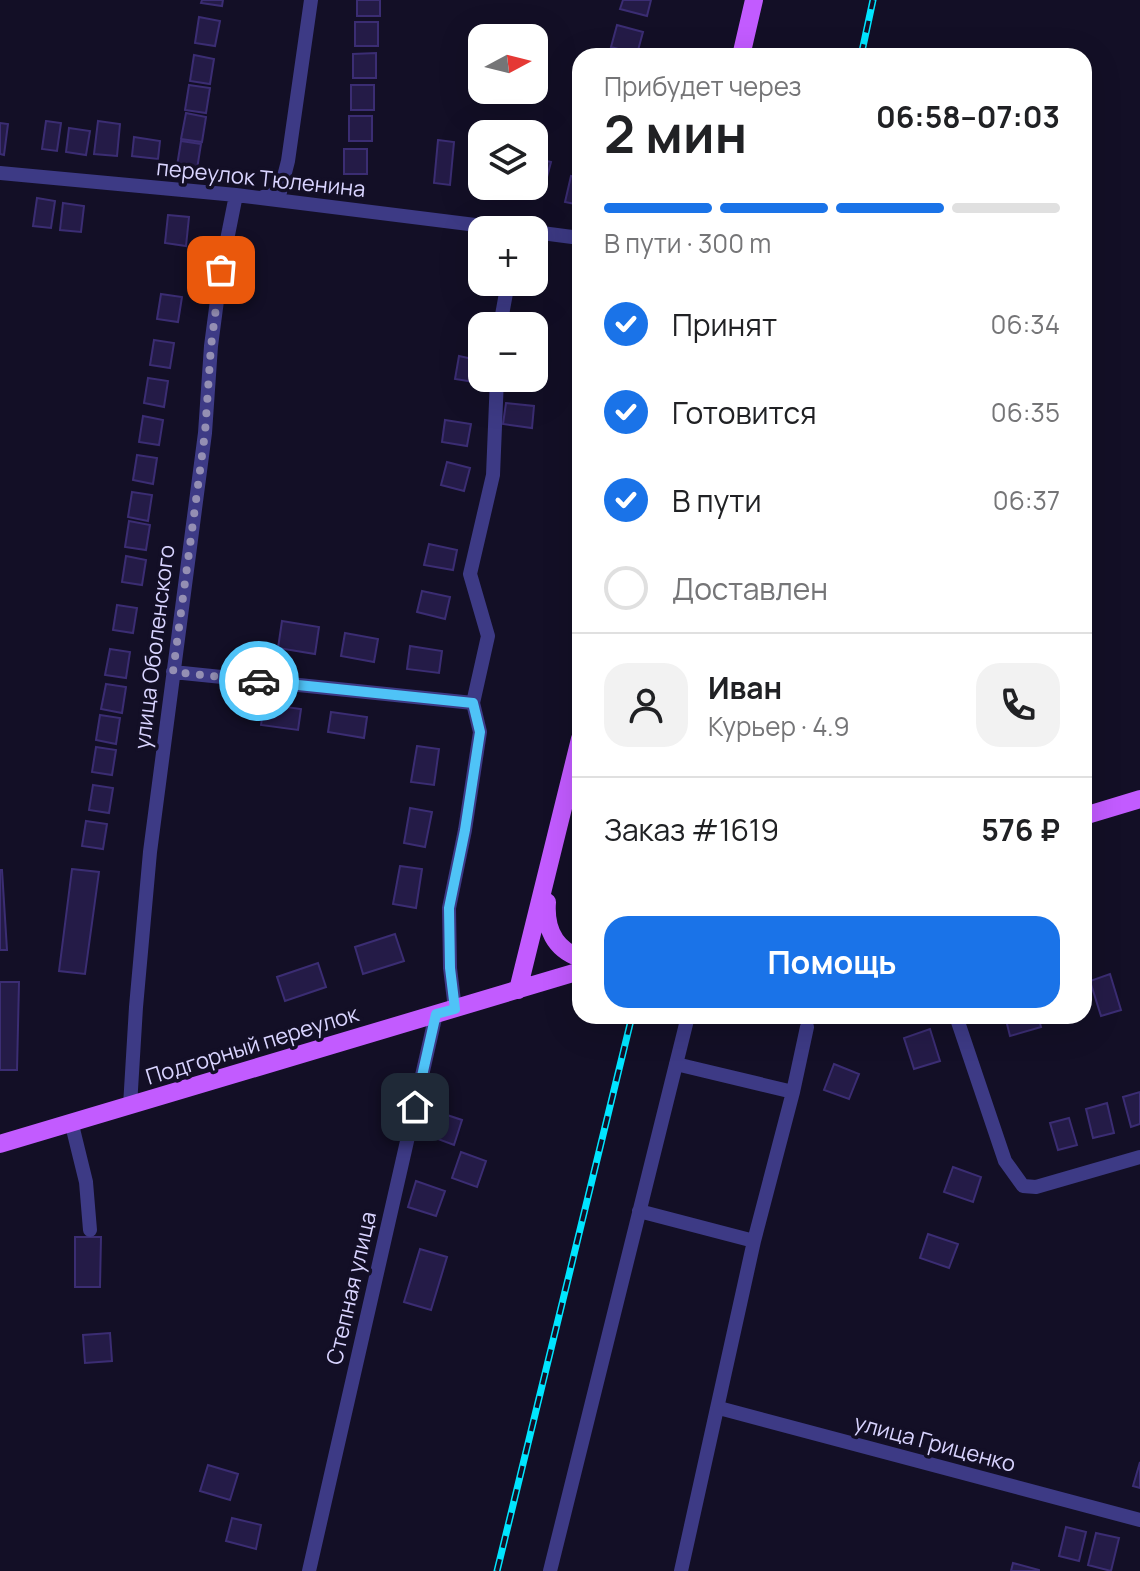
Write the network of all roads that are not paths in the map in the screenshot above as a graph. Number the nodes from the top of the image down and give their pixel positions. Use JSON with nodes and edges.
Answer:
{"nodes":[{"id":1,"x":311,"y":0,"type":"edge"},
{"id":2,"x":754,"y":0,"type":"edge"},
{"id":3,"x":743,"y":48,"type":"edge"},
{"id":4,"x":0,"y":173,"type":"edge"},
{"id":5,"x":236,"y":195,"type":"junction"},
{"id":6,"x":260,"y":198,"type":"junction"},
{"id":7,"x":468,"y":224,"type":"edge"},
{"id":8,"x":548,"y":234,"type":"edge"},
{"id":9,"x":572,"y":237,"type":"edge"},
{"id":10,"x":496,"y":392,"type":"edge"},
{"id":11,"x":173,"y":672,"type":"junction"},
{"id":12,"x":473,"y":703,"type":"junction"},
{"id":13,"x":572,"y":772,"type":"edge"},
{"id":14,"x":1140,"y":799,"type":"edge"},
{"id":15,"x":1092,"y":814,"type":"edge"},
{"id":16,"x":549,"y":867,"type":"junction"},
{"id":17,"x":572,"y":955,"type":"edge"},
{"id":18,"x":572,"y":973,"type":"edge"},
{"id":19,"x":518,"y":990,"type":"junction"},
{"id":20,"x":455,"y":1009,"type":"junction"},
{"id":21,"x":436,"y":1014,"type":"junction"},
{"id":22,"x":686,"y":1024,"type":"edge"},
{"id":23,"x":959,"y":1024,"type":"edge"},
{"id":24,"x":807,"y":1027,"type":"dead end"},
{"id":25,"x":676,"y":1064,"type":"junction"},
{"id":26,"x":793,"y":1092,"type":"junction"},
{"id":27,"x":130,"y":1106,"type":"junction"},
{"id":28,"x":72,"y":1125,"type":"junction"},
{"id":29,"x":0,"y":1144,"type":"edge"},
{"id":30,"x":1140,"y":1157,"type":"edge"},
{"id":31,"x":639,"y":1211,"type":"junction"},
{"id":32,"x":90,"y":1230,"type":"dead end"},
{"id":33,"x":754,"y":1241,"type":"junction"},
{"id":34,"x":719,"y":1408,"type":"junction"},
{"id":35,"x":1140,"y":1520,"type":"edge"},
{"id":36,"x":309,"y":1571,"type":"edge"},
{"id":37,"x":550,"y":1571,"type":"edge"},
{"id":38,"x":681,"y":1571,"type":"edge"}],
"edges":[{"from":1,"to":6,"type":"street"},
{"from":2,"to":3,"type":"main road"},
{"from":4,"to":5,"type":"street","name":"переулок Тюленина"},
{"from":5,"to":6,"type":"street","name":"переулок Тюленина"},
{"from":5,"to":11,"type":"street","name":"улица Оболенского"},
{"from":6,"to":7,"type":"street","name":"переулок Тюленина"},
{"from":8,"to":9,"type":"street"},
{"from":10,"to":12,"type":"street"},
{"from":11,"to":12,"type":"street"},
{"from":11,"to":27,"type":"street","name":"улица Оболенского"},
{"from":12,"to":20,"type":"street"},
{"from":13,"to":16,"type":"main road"},
{"from":14,"to":15,"type":"main road"},
{"from":16,"to":17,"type":"main road"},
{"from":16,"to":19,"type":"main road"},
{"from":18,"to":19,"type":"main road","name":"Подгорный переулок"},
{"from":19,"to":20,"type":"main road","name":"Подгорный переулок"},
{"from":20,"to":21,"type":"main road","name":"Подгорный переулок"},
{"from":21,"to":27,"type":"main road","name":"Подгорный переулок"},
{"from":21,"to":36,"type":"street","name":"Степная улица"},
{"from":22,"to":25,"type":"street"},
{"from":23,"to":30,"type":"street"},
{"from":24,"to":26,"type":"street"},
{"from":25,"to":26,"type":"street"},
{"from":25,"to":31,"type":"street"},
{"from":26,"to":33,"type":"street"},
{"from":27,"to":28,"type":"main road","name":"Подгорный переулок"},
{"from":28,"to":29,"type":"main road","name":"Подгорный переулок"},
{"from":28,"to":32,"type":"street"},
{"from":31,"to":33,"type":"street"},
{"from":31,"to":37,"type":"street"},
{"from":33,"to":34,"type":"street"},
{"from":34,"to":35,"type":"street","name":"улица Гриценко"},
{"from":34,"to":38,"type":"street"}]}
